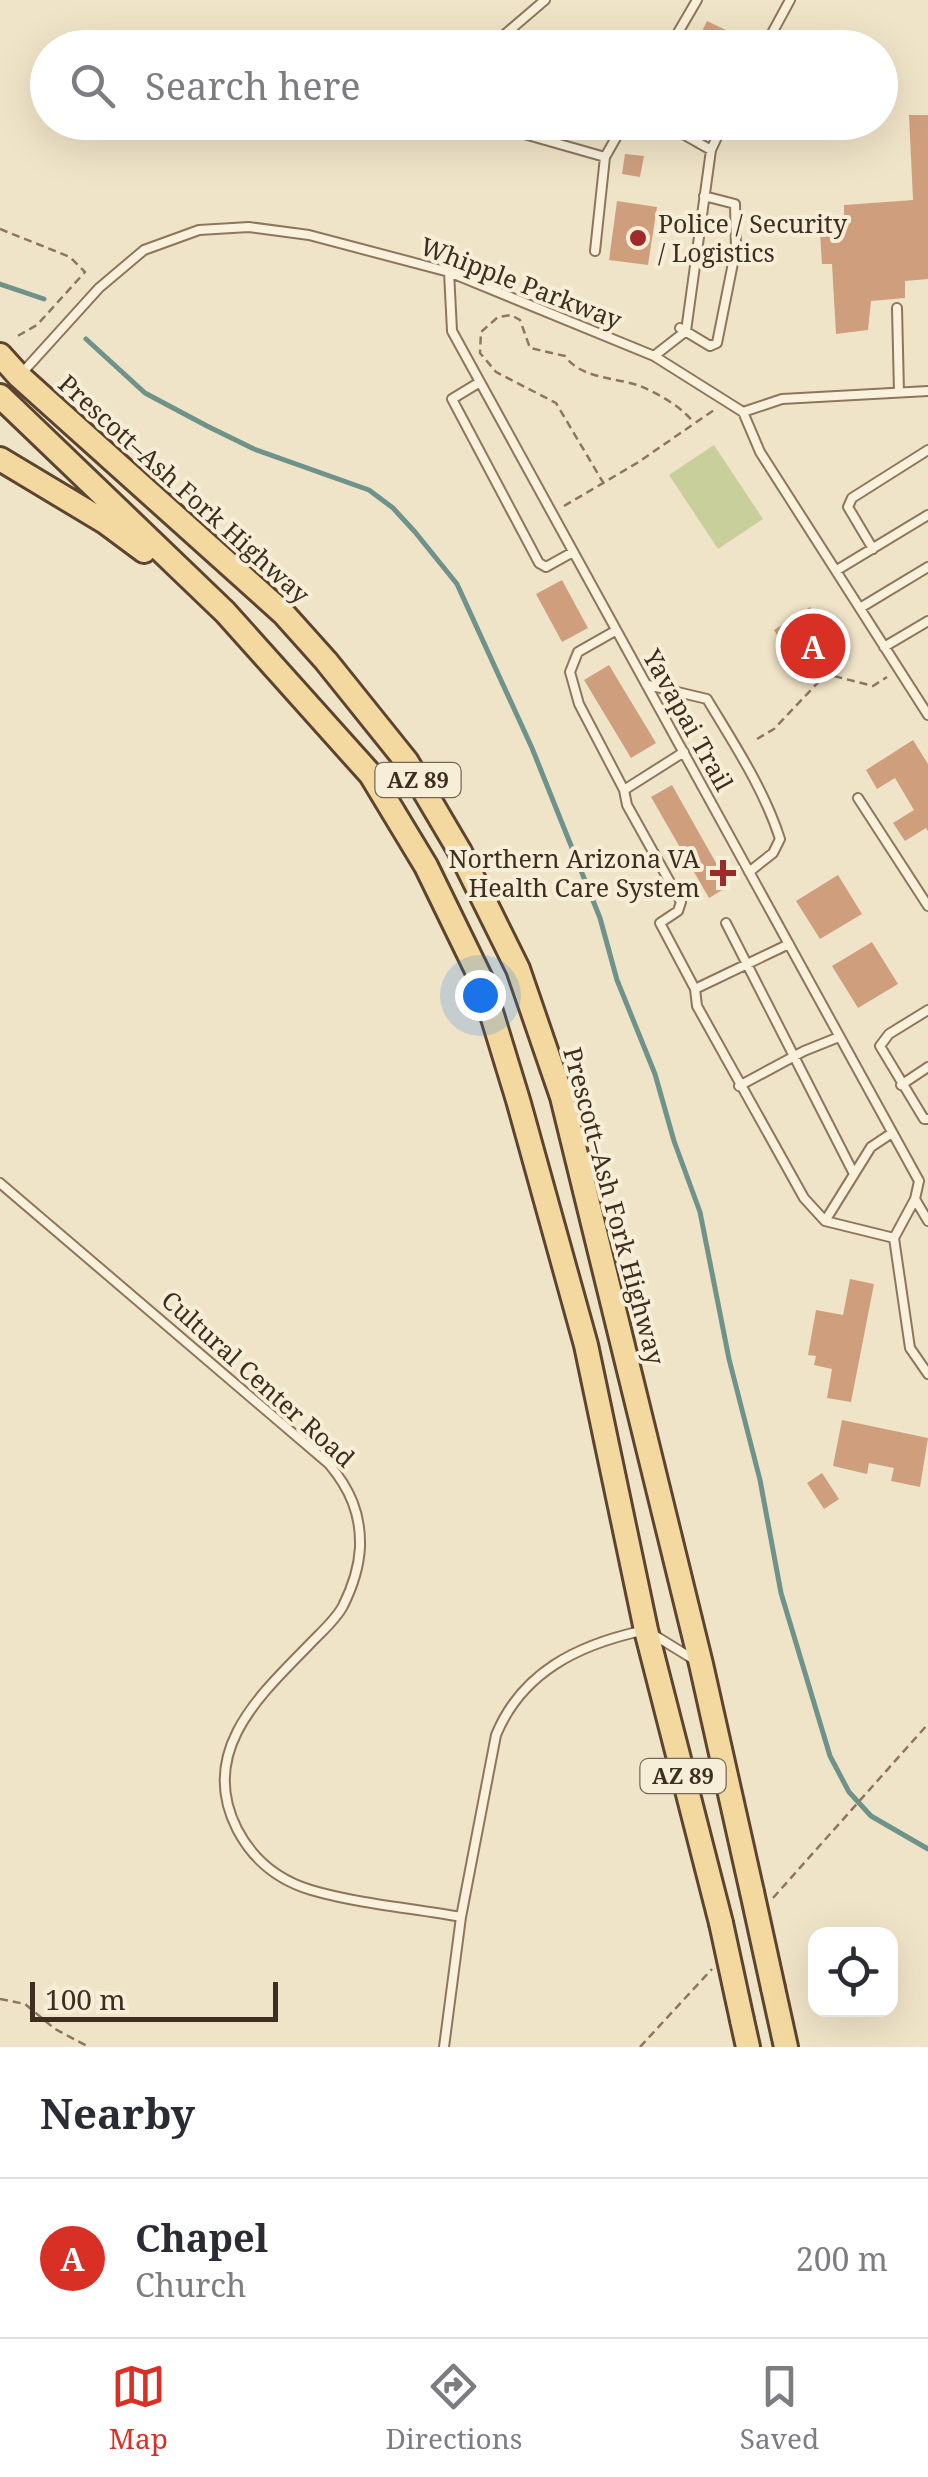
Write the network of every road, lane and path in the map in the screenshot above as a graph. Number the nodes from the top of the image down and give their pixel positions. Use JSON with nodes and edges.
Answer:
{"nodes":[{"id":1,"x":545,"y":0,"type":"edge"},
{"id":2,"x":698,"y":0,"type":"edge"},
{"id":3,"x":790,"y":0,"type":"edge"},
{"id":4,"x":509,"y":30,"type":"edge"},
{"id":5,"x":680,"y":30,"type":"edge"},
{"id":6,"x":774,"y":30,"type":"edge"},
{"id":7,"x":545,"y":140,"type":"edge"},
{"id":8,"x":615,"y":140,"type":"edge"},
{"id":9,"x":694,"y":140,"type":"edge"},
{"id":10,"x":716,"y":140,"type":"edge"},
{"id":11,"x":711,"y":150,"type":"junction"},
{"id":12,"x":605,"y":157,"type":"junction"},
{"id":13,"x":704,"y":196,"type":"junction"},
{"id":14,"x":0,"y":230,"type":"edge"},
{"id":15,"x":594,"y":251,"type":"dead end"},
{"id":16,"x":449,"y":272,"type":"junction"},
{"id":17,"x":896,"y":308,"type":"dead end"},
{"id":18,"x":683,"y":329,"type":"junction"},
{"id":19,"x":7,"y":347,"type":"edge"},
{"id":20,"x":654,"y":356,"type":"junction"},
{"id":21,"x":10,"y":370,"type":"edge"},
{"id":22,"x":480,"y":382,"type":"junction"},
{"id":23,"x":928,"y":391,"type":"edge"},
{"id":24,"x":899,"y":392,"type":"junction"},
{"id":25,"x":0,"y":395,"type":"edge"},
{"id":26,"x":714,"y":410,"type":"dead end"},
{"id":27,"x":743,"y":412,"type":"junction"},
{"id":28,"x":694,"y":424,"type":"junction"},
{"id":29,"x":928,"y":450,"type":"edge"},
{"id":30,"x":0,"y":459,"type":"edge"},
{"id":31,"x":604,"y":484,"type":"junction"},
{"id":32,"x":560,"y":508,"type":"dead end"},
{"id":33,"x":928,"y":515,"type":"edge"},
{"id":34,"x":873,"y":549,"type":"junction"},
{"id":35,"x":573,"y":552,"type":"junction"},
{"id":36,"x":928,"y":567,"type":"edge"},
{"id":37,"x":836,"y":570,"type":"junction"},
{"id":38,"x":860,"y":608,"type":"junction"},
{"id":39,"x":225,"y":612,"type":"junction"},
{"id":40,"x":928,"y":620,"type":"edge"},
{"id":41,"x":616,"y":631,"type":"junction"},
{"id":42,"x":884,"y":647,"type":"junction"},
{"id":43,"x":888,"y":676,"type":"dead end"},
{"id":44,"x":646,"y":684,"type":"junction"},
{"id":45,"x":928,"y":715,"type":"edge"},
{"id":46,"x":758,"y":739,"type":"dead end"},
{"id":47,"x":684,"y":752,"type":"junction"},
{"id":48,"x":624,"y":790,"type":"junction"},
{"id":49,"x":858,"y":798,"type":"dead end"},
{"id":50,"x":749,"y":872,"type":"junction"},
{"id":51,"x":928,"y":906,"type":"edge"},
{"id":52,"x":726,"y":923,"type":"dead end"},
{"id":53,"x":790,"y":944,"type":"junction"},
{"id":54,"x":744,"y":963,"type":"junction"},
{"id":55,"x":695,"y":989,"type":"junction"},
{"id":56,"x":928,"y":1010,"type":"edge"},
{"id":57,"x":839,"y":1037,"type":"junction"},
{"id":58,"x":792,"y":1057,"type":"junction"},
{"id":59,"x":928,"y":1067,"type":"edge"},
{"id":60,"x":901,"y":1085,"type":"junction"},
{"id":61,"x":739,"y":1086,"type":"junction"},
{"id":62,"x":928,"y":1119,"type":"edge"},
{"id":63,"x":892,"y":1133,"type":"junction"},
{"id":64,"x":854,"y":1174,"type":"junction"},
{"id":65,"x":928,"y":1174,"type":"edge"},
{"id":66,"x":918,"y":1181,"type":"junction"},
{"id":67,"x":0,"y":1183,"type":"edge"},
{"id":68,"x":915,"y":1199,"type":"junction"},
{"id":69,"x":825,"y":1221,"type":"junction"},
{"id":70,"x":928,"y":1222,"type":"edge"},
{"id":71,"x":894,"y":1238,"type":"junction"},
{"id":72,"x":928,"y":1374,"type":"edge"},
{"id":73,"x":646,"y":1630,"type":"junction"},
{"id":74,"x":700,"y":1664,"type":"junction"},
{"id":75,"x":928,"y":1724,"type":"edge"},
{"id":76,"x":842,"y":1820,"type":"dead end"},
{"id":77,"x":461,"y":1917,"type":"junction"},
{"id":78,"x":0,"y":1999,"type":"edge"},
{"id":79,"x":89,"y":2047,"type":"edge"},
{"id":80,"x":444,"y":2047,"type":"edge"},
{"id":81,"x":748,"y":2047,"type":"edge"},
{"id":82,"x":786,"y":2047,"type":"edge"}],
"edges":[{"from":1,"to":4,"type":"lane"},
{"from":2,"to":5,"type":"lane"},
{"from":3,"to":6,"type":"lane"},
{"from":7,"to":12,"type":"lane"},
{"from":8,"to":12,"type":"lane"},
{"from":9,"to":11,"type":"lane"},
{"from":10,"to":11,"type":"lane"},
{"from":11,"to":13,"type":"lane"},
{"from":12,"to":15,"type":"lane"},
{"from":13,"to":18,"type":"lane"},
{"from":13,"to":18,"type":"lane"},
{"from":14,"to":19,"type":"path"},
{"from":16,"to":20,"type":"lane","name":"Whipple Parkway"},
{"from":16,"to":21,"type":"lane","name":"Whipple Parkway"},
{"from":16,"to":22,"type":"lane","name":"Yavapai Trail"},
{"from":17,"to":24,"type":"lane"},
{"from":18,"to":20,"type":"lane"},
{"from":19,"to":21,"type":"main road","number":"AZ 89"},
{"from":20,"to":27,"type":"lane","name":"Whipple Parkway"},
{"from":21,"to":25,"type":"main road"},
{"from":21,"to":74,"type":"main road","name":"Prescott–Ash Fork Highway","number":"AZ 89"},
{"from":22,"to":35,"type":"lane","name":"Yavapai Trail"},
{"from":22,"to":35,"type":"lane"},
{"from":23,"to":24,"type":"lane"},
{"from":24,"to":27,"type":"lane"},
{"from":25,"to":39,"type":"main road","number":"AZ 89"},
{"from":26,"to":28,"type":"path"},
{"from":27,"to":37,"type":"lane"},
{"from":28,"to":31,"type":"path"},
{"from":28,"to":31,"type":"path"},
{"from":29,"to":34,"type":"lane"},
{"from":30,"to":39,"type":"main road"},
{"from":31,"to":32,"type":"path"},
{"from":33,"to":34,"type":"lane"},
{"from":34,"to":37,"type":"lane"},
{"from":35,"to":41,"type":"lane","name":"Yavapai Trail"},
{"from":36,"to":38,"type":"lane"},
{"from":37,"to":38,"type":"lane"},
{"from":38,"to":42,"type":"lane"},
{"from":39,"to":73,"type":"main road","number":"AZ 89"},
{"from":40,"to":42,"type":"lane"},
{"from":41,"to":44,"type":"lane","name":"Yavapai Trail"},
{"from":41,"to":48,"type":"lane"},
{"from":42,"to":45,"type":"lane"},
{"from":43,"to":46,"type":"path"},
{"from":44,"to":47,"type":"lane","name":"Yavapai Trail"},
{"from":44,"to":50,"type":"lane"},
{"from":47,"to":48,"type":"lane"},
{"from":47,"to":50,"type":"lane","name":"Yavapai Trail"},
{"from":48,"to":55,"type":"lane"},
{"from":49,"to":51,"type":"lane"},
{"from":50,"to":53,"type":"lane","name":"Yavapai Trail"},
{"from":52,"to":54,"type":"lane"},
{"from":53,"to":54,"type":"lane"},
{"from":53,"to":57,"type":"lane","name":"Yavapai Trail"},
{"from":54,"to":55,"type":"lane"},
{"from":54,"to":58,"type":"lane"},
{"from":55,"to":61,"type":"lane"},
{"from":56,"to":60,"type":"lane"},
{"from":57,"to":58,"type":"lane"},
{"from":57,"to":63,"type":"lane","name":"Yavapai Trail"},
{"from":58,"to":61,"type":"lane"},
{"from":58,"to":64,"type":"lane"},
{"from":59,"to":60,"type":"lane"},
{"from":60,"to":62,"type":"lane"},
{"from":61,"to":69,"type":"lane"},
{"from":63,"to":64,"type":"lane"},
{"from":63,"to":66,"type":"lane","name":"Yavapai Trail"},
{"from":64,"to":69,"type":"lane"},
{"from":65,"to":66,"type":"lane"},
{"from":66,"to":68,"type":"lane"},
{"from":67,"to":77,"type":"lane","name":"Cultural Center Road"},
{"from":68,"to":70,"type":"lane"},
{"from":68,"to":71,"type":"lane"},
{"from":69,"to":71,"type":"lane"},
{"from":71,"to":72,"type":"lane"},
{"from":73,"to":74,"type":"lane"},
{"from":73,"to":77,"type":"lane"},
{"from":73,"to":81,"type":"main road","number":"AZ 89","bridge":true},
{"from":74,"to":82,"type":"main road","name":"Prescott–Ash Fork Highway","number":"AZ 89","bridge":true},
{"from":75,"to":76,"type":"path"},
{"from":77,"to":80,"type":"lane"},
{"from":78,"to":79,"type":"path"}]}
